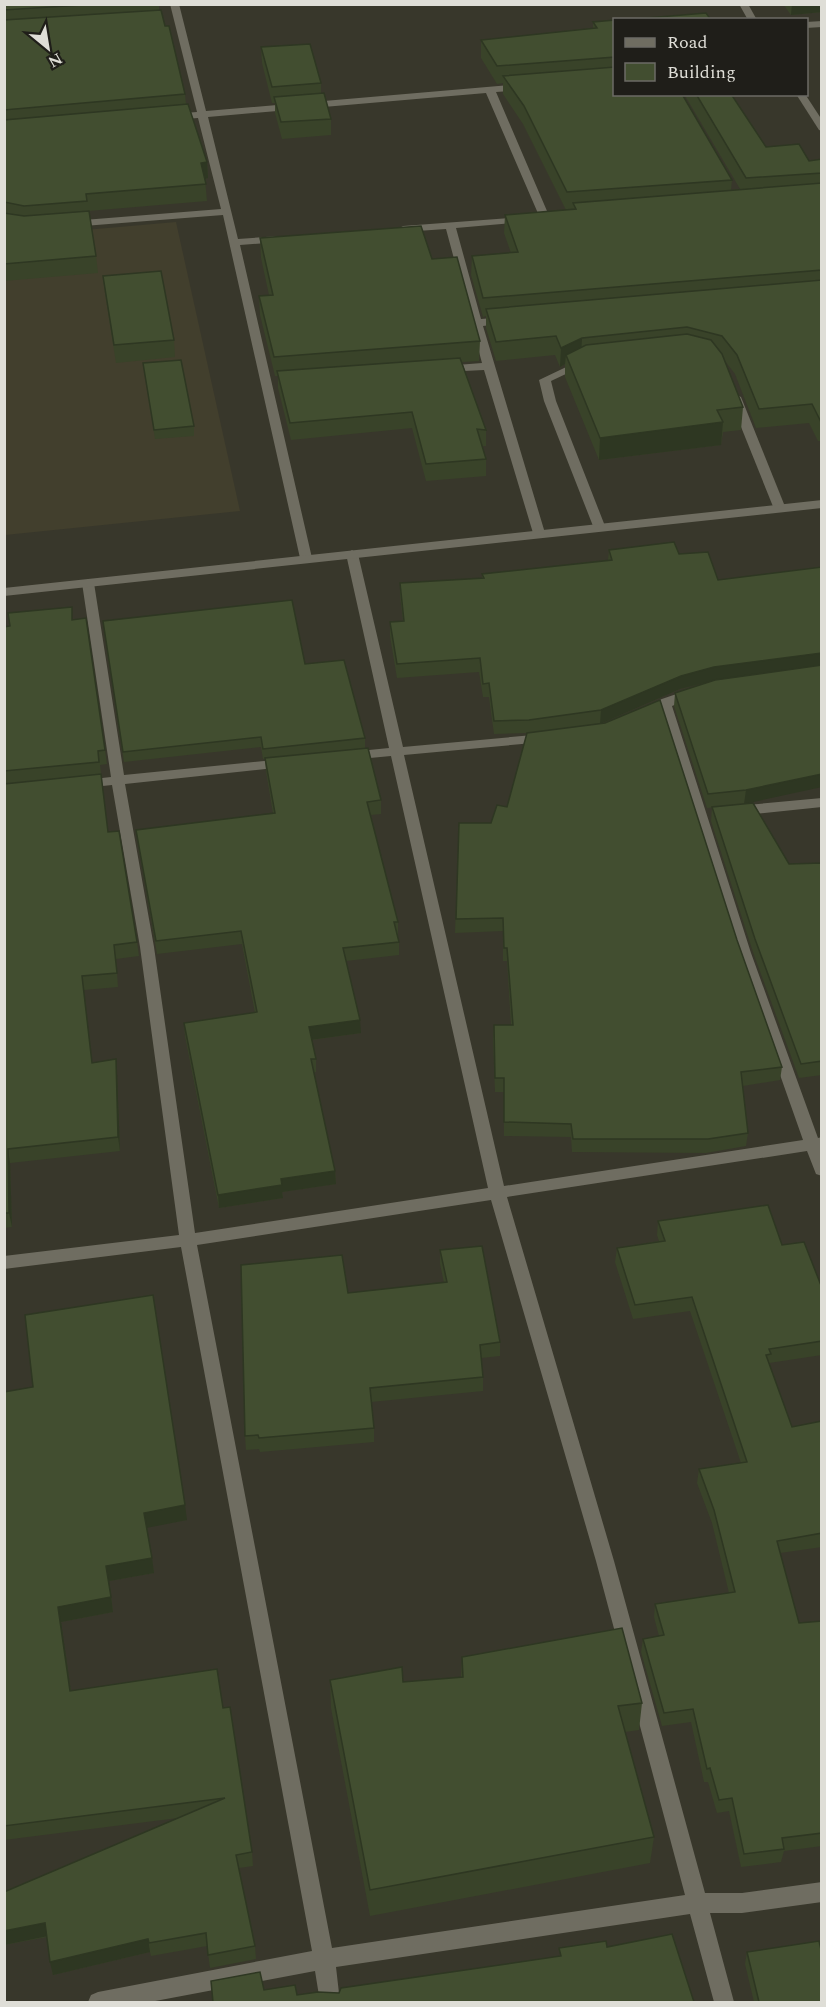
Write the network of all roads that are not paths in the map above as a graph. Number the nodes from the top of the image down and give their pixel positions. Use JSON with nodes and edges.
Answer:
{"nodes":[{"id":1,"x":174,"y":4,"type":"edge"},
{"id":2,"x":743,"y":4,"type":"edge"},
{"id":3,"x":752,"y":18,"type":"edge"},
{"id":4,"x":536,"y":86,"type":"edge"},
{"id":5,"x":490,"y":90,"type":"junction"},
{"id":6,"x":801,"y":96,"type":"edge"},
{"id":7,"x":822,"y":108,"type":"edge"},
{"id":8,"x":810,"y":110,"type":"junction"},
{"id":9,"x":203,"y":115,"type":"junction"},
{"id":10,"x":157,"y":118,"type":"edge"},
{"id":11,"x":822,"y":128,"type":"edge"},
{"id":12,"x":227,"y":213,"type":"junction"},
{"id":13,"x":62,"y":225,"type":"edge"},
{"id":14,"x":450,"y":226,"type":"junction"},
{"id":15,"x":393,"y":230,"type":"edge"},
{"id":16,"x":291,"y":238,"type":"edge"},
{"id":17,"x":234,"y":242,"type":"junction"},
{"id":18,"x":524,"y":319,"type":"edge"},
{"id":19,"x":476,"y":323,"type":"junction"},
{"id":20,"x":593,"y":361,"type":"edge"},
{"id":21,"x":488,"y":366,"type":"junction"},
{"id":22,"x":430,"y":370,"type":"edge"},
{"id":23,"x":731,"y":386,"type":"edge"},
{"id":24,"x":822,"y":504,"type":"edge"},
{"id":25,"x":780,"y":509,"type":"junction"},
{"id":26,"x":599,"y":526,"type":"junction"},
{"id":27,"x":539,"y":532,"type":"junction"},
{"id":28,"x":352,"y":554,"type":"junction"},
{"id":29,"x":306,"y":558,"type":"junction"},
{"id":30,"x":88,"y":583,"type":"junction"},
{"id":31,"x":4,"y":592,"type":"edge"},
{"id":32,"x":704,"y":689,"type":"edge"},
{"id":33,"x":664,"y":703,"type":"junction"},
{"id":34,"x":635,"y":717,"type":"edge"},
{"id":35,"x":557,"y":737,"type":"edge"},
{"id":36,"x":398,"y":751,"type":"junction"},
{"id":37,"x":340,"y":757,"type":"edge"},
{"id":38,"x":293,"y":762,"type":"edge"},
{"id":39,"x":118,"y":781,"type":"junction"},
{"id":40,"x":72,"y":786,"type":"edge"},
{"id":41,"x":822,"y":802,"type":"edge"},
{"id":42,"x":711,"y":814,"type":"junction"},
{"id":43,"x":817,"y":1144,"type":"edge"},
{"id":44,"x":822,"y":1170,"type":"edge"},
{"id":45,"x":497,"y":1192,"type":"junction"},
{"id":46,"x":188,"y":1240,"type":"junction"},
{"id":47,"x":4,"y":1263,"type":"edge"},
{"id":48,"x":822,"y":1892,"type":"edge"},
{"id":49,"x":698,"y":1903,"type":"junction"},
{"id":50,"x":324,"y":1959,"type":"junction"},
{"id":51,"x":98,"y":2002,"type":"edge"},
{"id":52,"x":330,"y":2002,"type":"edge"},
{"id":53,"x":724,"y":2002,"type":"edge"}],
"edges":[{"from":1,"to":9,"type":"street"},
{"from":2,"to":3,"type":"street"},
{"from":4,"to":5,"type":"street"},
{"from":5,"to":9,"type":"street"},
{"from":5,"to":14,"type":"street"},
{"from":6,"to":8,"type":"street"},
{"from":7,"to":8,"type":"street"},
{"from":8,"to":11,"type":"street"},
{"from":9,"to":10,"type":"street"},
{"from":9,"to":12,"type":"street"},
{"from":12,"to":13,"type":"street"},
{"from":12,"to":17,"type":"street"},
{"from":14,"to":15,"type":"street"},
{"from":14,"to":19,"type":"street"},
{"from":16,"to":17,"type":"street"},
{"from":17,"to":29,"type":"street"},
{"from":18,"to":19,"type":"street"},
{"from":19,"to":21,"type":"street"},
{"from":20,"to":26,"type":"street"},
{"from":21,"to":22,"type":"street"},
{"from":21,"to":27,"type":"street"},
{"from":23,"to":25,"type":"street"},
{"from":24,"to":25,"type":"street"},
{"from":25,"to":26,"type":"street"},
{"from":26,"to":27,"type":"street"},
{"from":27,"to":28,"type":"street"},
{"from":28,"to":29,"type":"street"},
{"from":28,"to":36,"type":"street"},
{"from":29,"to":30,"type":"street"},
{"from":30,"to":31,"type":"street"},
{"from":30,"to":39,"type":"street"},
{"from":32,"to":33,"type":"street"},
{"from":33,"to":34,"type":"street"},
{"from":33,"to":42,"type":"street"},
{"from":35,"to":36,"type":"street"},
{"from":36,"to":37,"type":"street"},
{"from":36,"to":45,"type":"street"},
{"from":38,"to":39,"type":"street"},
{"from":39,"to":40,"type":"street"},
{"from":39,"to":46,"type":"street"},
{"from":41,"to":42,"type":"street"},
{"from":42,"to":43,"type":"street"},
{"from":43,"to":44,"type":"street"},
{"from":43,"to":45,"type":"street"},
{"from":45,"to":46,"type":"street"},
{"from":45,"to":49,"type":"street"},
{"from":46,"to":47,"type":"street"},
{"from":46,"to":50,"type":"street"},
{"from":48,"to":49,"type":"street"},
{"from":49,"to":50,"type":"street"},
{"from":49,"to":53,"type":"street"},
{"from":50,"to":51,"type":"street"},
{"from":50,"to":52,"type":"street"}]}
